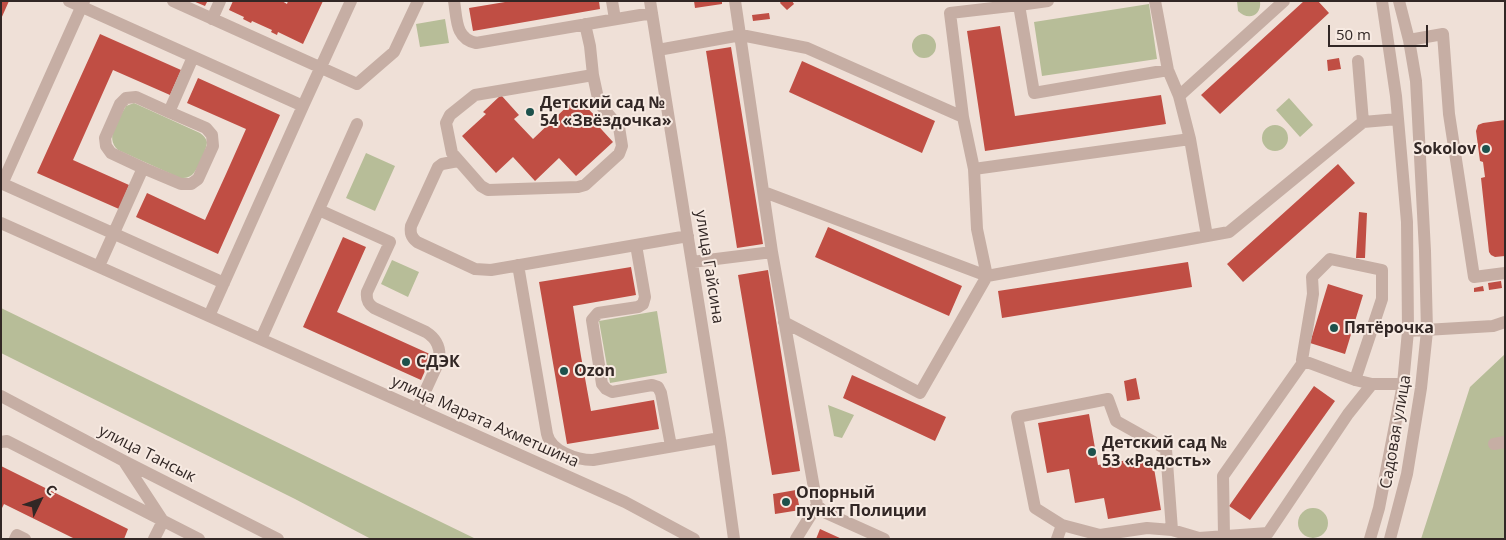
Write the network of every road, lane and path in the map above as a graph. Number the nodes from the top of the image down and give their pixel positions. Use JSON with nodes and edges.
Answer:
{"nodes":[{"id":1,"x":69,"y":1,"type":"edge"},
{"id":2,"x":173,"y":1,"type":"edge"},
{"id":3,"x":220,"y":1,"type":"edge"},
{"id":4,"x":351,"y":1,"type":"edge"},
{"id":5,"x":418,"y":1,"type":"edge"},
{"id":6,"x":454,"y":1,"type":"edge"},
{"id":7,"x":612,"y":1,"type":"edge"},
{"id":8,"x":735,"y":1,"type":"edge"},
{"id":9,"x":1048,"y":1,"type":"edge"},
{"id":10,"x":1155,"y":1,"type":"edge"},
{"id":11,"x":1284,"y":1,"type":"edge"},
{"id":12,"x":1382,"y":1,"type":"edge"},
{"id":13,"x":1399,"y":1,"type":"edge"},
{"id":14,"x":83,"y":4,"type":"edge"},
{"id":15,"x":1019,"y":5,"type":"junction"},
{"id":16,"x":651,"y":7,"type":"edge"},
{"id":17,"x":949,"y":7,"type":"edge"},
{"id":18,"x":212,"y":19,"type":"junction"},
{"id":19,"x":615,"y":19,"type":"junction"},
{"id":20,"x":585,"y":24,"type":"junction"},
{"id":21,"x":741,"y":35,"type":"junction"},
{"id":22,"x":1409,"y":40,"type":"junction"},
{"id":23,"x":658,"y":50,"type":"junction"},
{"id":24,"x":193,"y":57,"type":"junction"},
{"id":25,"x":1358,"y":61,"type":"dead end"},
{"id":26,"x":320,"y":68,"type":"junction"},
{"id":27,"x":1168,"y":70,"type":"junction"},
{"id":28,"x":593,"y":76,"type":"junction"},
{"id":29,"x":1179,"y":96,"type":"junction"},
{"id":30,"x":303,"y":106,"type":"junction"},
{"id":31,"x":168,"y":112,"type":"junction"},
{"id":32,"x":963,"y":117,"type":"junction"},
{"id":33,"x":1398,"y":119,"type":"junction"},
{"id":34,"x":1363,"y":122,"type":"junction"},
{"id":35,"x":357,"y":124,"type":"dead end"},
{"id":36,"x":1190,"y":139,"type":"junction"},
{"id":37,"x":458,"y":161,"type":"junction"},
{"id":38,"x":144,"y":168,"type":"junction"},
{"id":39,"x":974,"y":169,"type":"junction"},
{"id":40,"x":2,"y":184,"type":"edge"},
{"id":41,"x":764,"y":192,"type":"junction"},
{"id":42,"x":319,"y":210,"type":"junction"},
{"id":43,"x":1,"y":222,"type":"edge"},
{"id":44,"x":114,"y":234,"type":"junction"},
{"id":45,"x":411,"y":235,"type":"junction"},
{"id":46,"x":688,"y":236,"type":"junction"},
{"id":47,"x":1207,"y":236,"type":"junction"},
{"id":48,"x":390,"y":242,"type":"junction"},
{"id":49,"x":636,"y":245,"type":"junction"},
{"id":50,"x":772,"y":252,"type":"junction"},
{"id":51,"x":692,"y":262,"type":"junction"},
{"id":52,"x":518,"y":265,"type":"junction"},
{"id":53,"x":100,"y":266,"type":"junction"},
{"id":54,"x":1505,"y":273,"type":"edge"},
{"id":55,"x":988,"y":276,"type":"junction"},
{"id":56,"x":224,"y":283,"type":"junction"},
{"id":57,"x":209,"y":316,"type":"junction"},
{"id":58,"x":784,"y":322,"type":"junction"},
{"id":59,"x":1505,"y":322,"type":"edge"},
{"id":60,"x":1408,"y":331,"type":"junction"},
{"id":61,"x":1427,"y":331,"type":"junction"},
{"id":62,"x":261,"y":339,"type":"junction"},
{"id":63,"x":1304,"y":361,"type":"junction"},
{"id":64,"x":1355,"y":380,"type":"junction"},
{"id":65,"x":1372,"y":384,"type":"junction"},
{"id":66,"x":1403,"y":384,"type":"junction"},
{"id":67,"x":1,"y":396,"type":"edge"},
{"id":68,"x":417,"y":409,"type":"junction"},
{"id":69,"x":720,"y":438,"type":"junction"},
{"id":70,"x":1,"y":442,"type":"edge"},
{"id":71,"x":671,"y":446,"type":"junction"},
{"id":72,"x":124,"y":461,"type":"junction"},
{"id":73,"x":817,"y":505,"type":"junction"},
{"id":74,"x":163,"y":521,"type":"junction"},
{"id":75,"x":1062,"y":524,"type":"junction"},
{"id":76,"x":1172,"y":530,"type":"junction"},
{"id":77,"x":1224,"y":535,"type":"junction"},
{"id":78,"x":1269,"y":536,"type":"edge"},
{"id":79,"x":15,"y":539,"type":"edge"},
{"id":80,"x":25,"y":539,"type":"edge"},
{"id":81,"x":154,"y":539,"type":"edge"},
{"id":82,"x":199,"y":539,"type":"edge"},
{"id":83,"x":278,"y":539,"type":"edge"},
{"id":84,"x":694,"y":539,"type":"edge"},
{"id":85,"x":734,"y":539,"type":"edge"},
{"id":86,"x":796,"y":539,"type":"edge"},
{"id":87,"x":884,"y":539,"type":"edge"},
{"id":88,"x":1057,"y":539,"type":"edge"},
{"id":89,"x":1370,"y":539,"type":"edge"},
{"id":90,"x":1390,"y":539,"type":"edge"}],
"edges":[{"from":1,"to":14,"type":"street"},
{"from":2,"to":18,"type":"street"},
{"from":3,"to":18,"type":"street"},
{"from":4,"to":26,"type":"street"},
{"from":5,"to":26,"type":"street"},
{"from":6,"to":20,"type":"street"},
{"from":7,"to":19,"type":"street"},
{"from":8,"to":21,"type":"street"},
{"from":9,"to":15,"type":"street"},
{"from":10,"to":27,"type":"street"},
{"from":11,"to":29,"type":"street"},
{"from":12,"to":33,"type":"street","name":"Садовая улица"},
{"from":13,"to":22,"type":"street","name":"Садовая улица"},
{"from":14,"to":24,"type":"street"},
{"from":14,"to":40,"type":"street"},
{"from":15,"to":17,"type":"street"},
{"from":15,"to":27,"type":"street"},
{"from":16,"to":19,"type":"street"},
{"from":16,"to":23,"type":"street","name":"улица Гайсина"},
{"from":17,"to":32,"type":"street"},
{"from":18,"to":26,"type":"street"},
{"from":19,"to":20,"type":"street"},
{"from":20,"to":28,"type":"street"},
{"from":21,"to":23,"type":"street"},
{"from":21,"to":32,"type":"street"},
{"from":21,"to":41,"type":"street"},
{"from":22,"to":54,"type":"street"},
{"from":22,"to":61,"type":"street","name":"Садовая улица"},
{"from":23,"to":46,"type":"street","name":"улица Гайсина"},
{"from":24,"to":30,"type":"street"},
{"from":24,"to":31,"type":"street"},
{"from":25,"to":34,"type":"street"},
{"from":26,"to":30,"type":"street"},
{"from":27,"to":29,"type":"street"},
{"from":28,"to":37,"type":"street"},
{"from":28,"to":37,"type":"street"},
{"from":29,"to":36,"type":"street"},
{"from":30,"to":56,"type":"street"},
{"from":31,"to":38,"type":"street"},
{"from":31,"to":38,"type":"street"},
{"from":32,"to":39,"type":"street"},
{"from":33,"to":34,"type":"street"},
{"from":33,"to":60,"type":"street","name":"Садовая улица"},
{"from":34,"to":47,"type":"street"},
{"from":35,"to":42,"type":"street"},
{"from":36,"to":39,"type":"street"},
{"from":36,"to":47,"type":"street"},
{"from":37,"to":45,"type":"street"},
{"from":38,"to":44,"type":"street"},
{"from":39,"to":55,"type":"street"},
{"from":40,"to":44,"type":"street"},
{"from":41,"to":50,"type":"street"},
{"from":41,"to":55,"type":"street"},
{"from":42,"to":48,"type":"street"},
{"from":42,"to":62,"type":"street"},
{"from":43,"to":53,"type":"street","name":"улица Марата Ахметшина"},
{"from":44,"to":53,"type":"street"},
{"from":44,"to":56,"type":"street"},
{"from":45,"to":48,"type":"street"},
{"from":45,"to":52,"type":"street"},
{"from":46,"to":49,"type":"street"},
{"from":46,"to":51,"type":"street","name":"улица Гайсина"},
{"from":47,"to":55,"type":"street"},
{"from":48,"to":68,"type":"street"},
{"from":49,"to":52,"type":"street"},
{"from":49,"to":71,"type":"street"},
{"from":50,"to":51,"type":"street"},
{"from":50,"to":58,"type":"street"},
{"from":51,"to":69,"type":"street","name":"улица Гайсина"},
{"from":52,"to":71,"type":"street"},
{"from":53,"to":57,"type":"street","name":"улица Марата Ахметшина"},
{"from":55,"to":58,"type":"street"},
{"from":56,"to":57,"type":"street"},
{"from":57,"to":62,"type":"street","name":"улица Марата Ахметшина"},
{"from":58,"to":73,"type":"street"},
{"from":59,"to":61,"type":"street"},
{"from":60,"to":61,"type":"street"},
{"from":60,"to":66,"type":"street","name":"Садовая улица"},
{"from":61,"to":90,"type":"street","name":"Садовая улица"},
{"from":62,"to":68,"type":"street","name":"улица Марата Ахметшина"},
{"from":63,"to":64,"type":"street"},
{"from":63,"to":64,"type":"street"},
{"from":63,"to":77,"type":"street"},
{"from":64,"to":65,"type":"street"},
{"from":65,"to":66,"type":"street"},
{"from":65,"to":78,"type":"street"},
{"from":66,"to":89,"type":"street","name":"Садовая улица"},
{"from":67,"to":72,"type":"street","name":"улица Тансык"},
{"from":68,"to":84,"type":"street","name":"улица Марата Ахметшина"},
{"from":69,"to":71,"type":"street"},
{"from":69,"to":85,"type":"street","name":"улица Гайсина"},
{"from":70,"to":74,"type":"street"},
{"from":72,"to":74,"type":"street"},
{"from":72,"to":83,"type":"street","name":"улица Тансык"},
{"from":73,"to":86,"type":"street"},
{"from":73,"to":87,"type":"street"},
{"from":74,"to":81,"type":"street"},
{"from":74,"to":82,"type":"street"},
{"from":75,"to":76,"type":"street"},
{"from":75,"to":76,"type":"street"},
{"from":75,"to":88,"type":"street"},
{"from":76,"to":77,"type":"street"},
{"from":77,"to":78,"type":"street"},
{"from":79,"to":80,"type":"street"}]}
